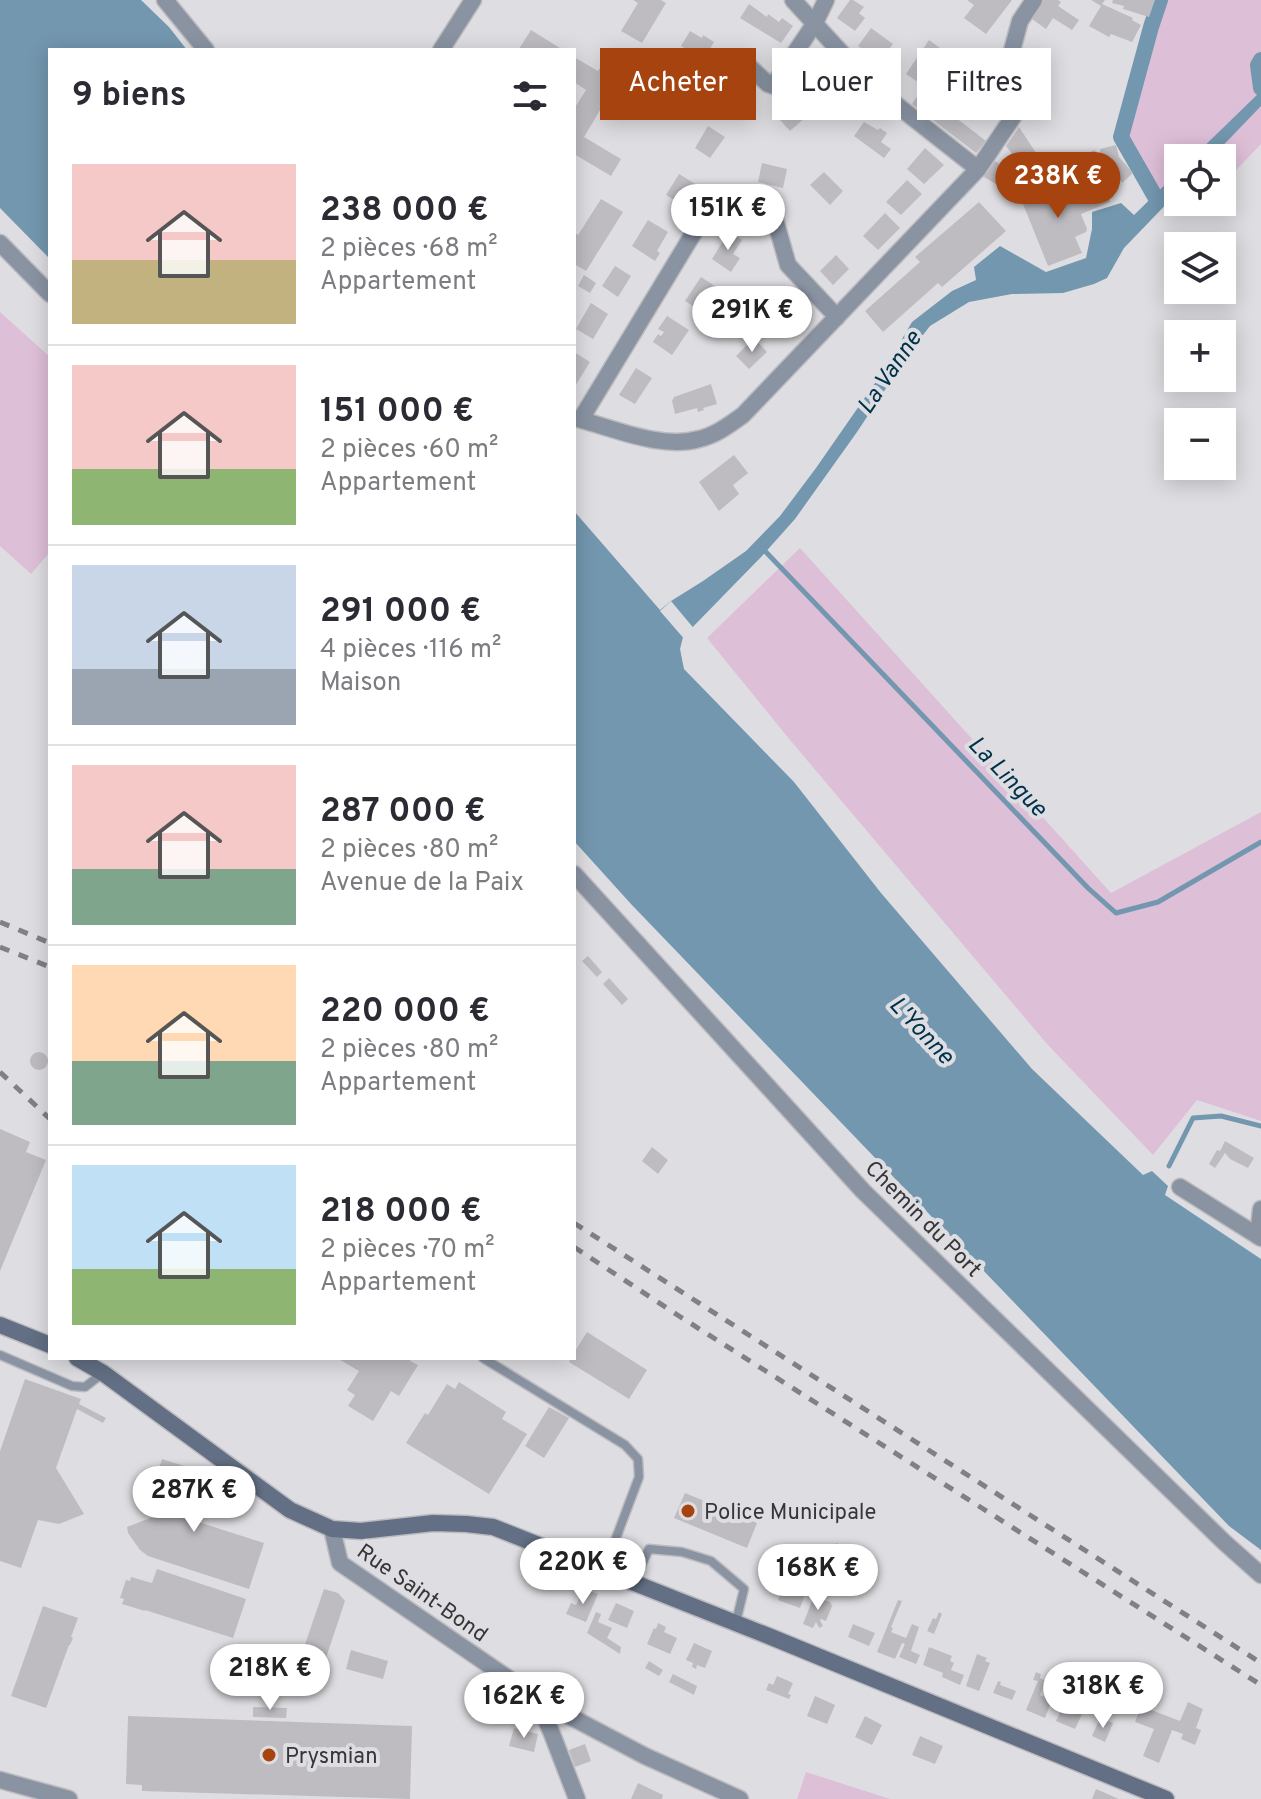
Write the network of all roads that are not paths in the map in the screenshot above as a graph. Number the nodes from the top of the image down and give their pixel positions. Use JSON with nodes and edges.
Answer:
{"nodes":[{"id":1,"x":473,"y":0,"type":"edge"},
{"id":2,"x":793,"y":0,"type":"edge"},
{"id":3,"x":826,"y":0,"type":"edge"},
{"id":4,"x":1034,"y":0,"type":"edge"},
{"id":5,"x":171,"y":2,"type":"edge"},
{"id":6,"x":815,"y":23,"type":"junction"},
{"id":7,"x":205,"y":48,"type":"edge"},
{"id":8,"x":442,"y":48,"type":"edge"},
{"id":9,"x":756,"y":73,"type":"edge"},
{"id":10,"x":978,"y":169,"type":"junction"},
{"id":11,"x":0,"y":243,"type":"edge"},
{"id":12,"x":48,"y":292,"type":"edge"},
{"id":13,"x":837,"y":317,"type":"junction"},
{"id":14,"x":578,"y":419,"type":"edge"},
{"id":15,"x":576,"y":876,"type":"edge"},
{"id":16,"x":1180,"y":1187,"type":"dead end"},
{"id":17,"x":1261,"y":1209,"type":"edge"},
{"id":18,"x":1260,"y":1237,"type":"edge"},
{"id":19,"x":0,"y":1325,"type":"edge"},
{"id":20,"x":48,"y":1344,"type":"edge"},
{"id":21,"x":0,"y":1355,"type":"edge"},
{"id":22,"x":80,"y":1360,"type":"edge"},
{"id":23,"x":486,"y":1360,"type":"edge"},
{"id":24,"x":103,"y":1373,"type":"junction"},
{"id":25,"x":332,"y":1529,"type":"junction"},
{"id":26,"x":603,"y":1571,"type":"junction"},
{"id":27,"x":1261,"y":1575,"type":"edge"},
{"id":28,"x":633,"y":1583,"type":"junction"},
{"id":29,"x":736,"y":1623,"type":"junction"},
{"id":30,"x":535,"y":1698,"type":"junction"},
{"id":31,"x":0,"y":1780,"type":"edge"},
{"id":32,"x":69,"y":1799,"type":"edge"},
{"id":33,"x":577,"y":1799,"type":"edge"},
{"id":34,"x":740,"y":1799,"type":"edge"},
{"id":35,"x":1166,"y":1799,"type":"edge"}],
"edges":[{"from":1,"to":8,"type":"street"},
{"from":2,"to":6,"type":"street"},
{"from":3,"to":6,"type":"street"},
{"from":4,"to":10,"type":"street"},
{"from":5,"to":7,"type":"street"},
{"from":6,"to":9,"type":"street"},
{"from":6,"to":10,"type":"street"},
{"from":10,"to":13,"type":"street"},
{"from":11,"to":12,"type":"street"},
{"from":13,"to":14,"type":"street"},
{"from":13,"to":14,"type":"street"},
{"from":15,"to":27,"type":"street","name":"Chemin du Port"},
{"from":16,"to":18,"type":"street"},
{"from":17,"to":18,"type":"street"},
{"from":19,"to":20,"type":"main road"},
{"from":21,"to":24,"type":"lane"},
{"from":22,"to":24,"type":"main road"},
{"from":23,"to":26,"type":"lane"},
{"from":24,"to":25,"type":"main road"},
{"from":25,"to":26,"type":"main road"},
{"from":25,"to":30,"type":"street","name":"Rue Saint-Bond"},
{"from":26,"to":28,"type":"main road"},
{"from":28,"to":29,"type":"main road"},
{"from":28,"to":29,"type":"lane"},
{"from":29,"to":35,"type":"main road"},
{"from":30,"to":33,"type":"street"},
{"from":30,"to":34,"type":"street","name":"Rue Saint-Bond"},
{"from":31,"to":32,"type":"street"}]}
